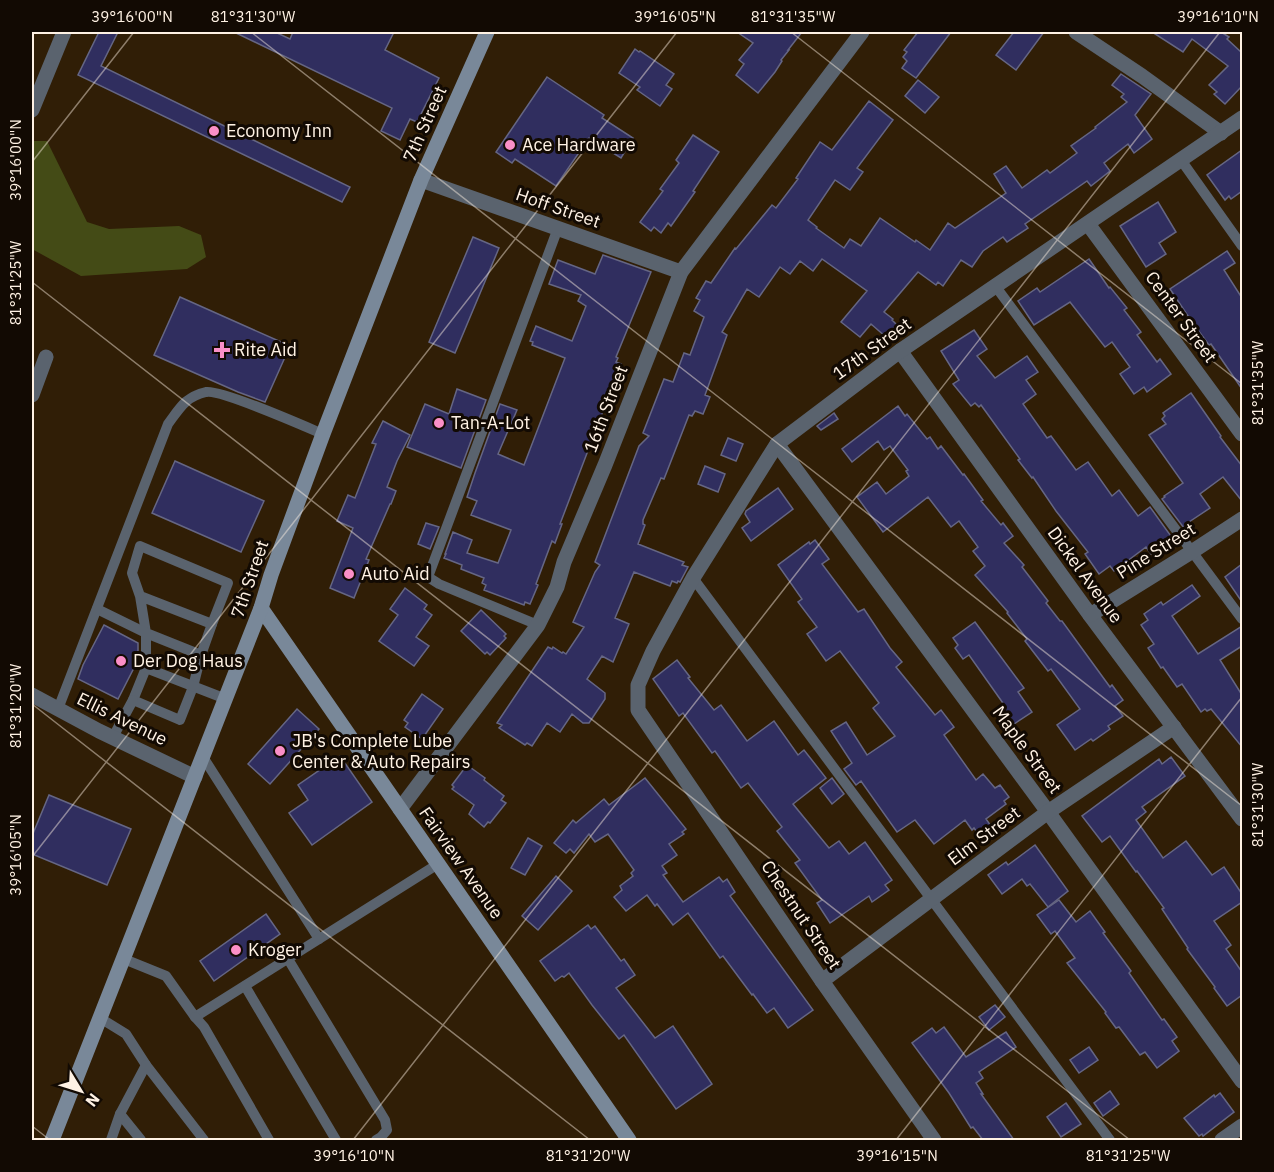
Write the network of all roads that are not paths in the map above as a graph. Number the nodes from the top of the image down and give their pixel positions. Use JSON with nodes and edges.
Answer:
{"nodes":[{"id":1,"x":64,"y":32,"type":"edge"},
{"id":2,"x":488,"y":32,"type":"edge"},
{"id":3,"x":862,"y":32,"type":"edge"},
{"id":4,"x":1076,"y":32,"type":"edge"},
{"id":5,"x":32,"y":110,"type":"edge"},
{"id":6,"x":1242,"y":118,"type":"edge"},
{"id":7,"x":1221,"y":133,"type":"junction"},
{"id":8,"x":1181,"y":160,"type":"junction"},
{"id":9,"x":421,"y":180,"type":"junction"},
{"id":10,"x":1088,"y":224,"type":"junction"},
{"id":11,"x":558,"y":228,"type":"junction"},
{"id":12,"x":1242,"y":246,"type":"edge"},
{"id":13,"x":681,"y":272,"type":"junction"},
{"id":14,"x":996,"y":287,"type":"junction"},
{"id":15,"x":900,"y":351,"type":"junction"},
{"id":16,"x":46,"y":357,"type":"dead end"},
{"id":17,"x":32,"y":395,"type":"edge"},
{"id":18,"x":323,"y":434,"type":"junction"},
{"id":19,"x":1242,"y":434,"type":"edge"},
{"id":20,"x":777,"y":444,"type":"junction"},
{"id":21,"x":1242,"y":519,"type":"edge"},
{"id":22,"x":1193,"y":551,"type":"junction"},
{"id":23,"x":693,"y":578,"type":"junction"},
{"id":24,"x":140,"y":597,"type":"junction"},
{"id":25,"x":261,"y":608,"type":"junction"},
{"id":26,"x":97,"y":609,"type":"junction"},
{"id":27,"x":1090,"y":615,"type":"junction"},
{"id":28,"x":1242,"y":619,"type":"edge"},
{"id":29,"x":212,"y":624,"type":"junction"},
{"id":30,"x":538,"y":626,"type":"junction"},
{"id":31,"x":146,"y":633,"type":"junction"},
{"id":32,"x":201,"y":656,"type":"junction"},
{"id":33,"x":146,"y":668,"type":"junction"},
{"id":34,"x":193,"y":687,"type":"junction"},
{"id":35,"x":32,"y":695,"type":"edge"},
{"id":36,"x":226,"y":699,"type":"junction"},
{"id":37,"x":133,"y":700,"type":"junction"},
{"id":38,"x":58,"y":709,"type":"junction"},
{"id":39,"x":639,"y":710,"type":"joint"},
{"id":40,"x":1174,"y":727,"type":"junction"},
{"id":41,"x":113,"y":737,"type":"junction"},
{"id":42,"x":203,"y":757,"type":"junction"},
{"id":43,"x":195,"y":777,"type":"junction"},
{"id":44,"x":400,"y":809,"type":"junction"},
{"id":45,"x":1048,"y":812,"type":"junction"},
{"id":46,"x":1242,"y":819,"type":"edge"},
{"id":47,"x":438,"y":864,"type":"junction"},
{"id":48,"x":932,"y":899,"type":"junction"},
{"id":49,"x":319,"y":939,"type":"junction"},
{"id":50,"x":124,"y":958,"type":"junction"},
{"id":51,"x":288,"y":959,"type":"junction"},
{"id":52,"x":822,"y":981,"type":"junction"},
{"id":53,"x":245,"y":986,"type":"junction"},
{"id":54,"x":195,"y":1017,"type":"junction"},
{"id":55,"x":100,"y":1018,"type":"junction"},
{"id":56,"x":146,"y":1065,"type":"junction"},
{"id":57,"x":1242,"y":1081,"type":"edge"},
{"id":58,"x":120,"y":1114,"type":"junction"},
{"id":59,"x":1242,"y":1126,"type":"edge"},
{"id":60,"x":52,"y":1140,"type":"edge"},
{"id":61,"x":111,"y":1140,"type":"edge"},
{"id":62,"x":141,"y":1140,"type":"edge"},
{"id":63,"x":204,"y":1140,"type":"edge"},
{"id":64,"x":269,"y":1140,"type":"edge"},
{"id":65,"x":336,"y":1140,"type":"edge"},
{"id":66,"x":376,"y":1140,"type":"edge"},
{"id":67,"x":629,"y":1140,"type":"edge"},
{"id":68,"x":934,"y":1140,"type":"edge"},
{"id":69,"x":1110,"y":1140,"type":"edge"},
{"id":70,"x":1222,"y":1140,"type":"edge"}],
"edges":[{"from":1,"to":5,"type":"street"},
{"from":2,"to":9,"type":"main road","name":"7th Street"},
{"from":3,"to":13,"type":"street","name":"16th Street"},
{"from":4,"to":7,"type":"street"},
{"from":6,"to":7,"type":"street","name":"17th Street"},
{"from":7,"to":8,"type":"street","name":"17th Street"},
{"from":8,"to":10,"type":"street","name":"17th Street"},
{"from":8,"to":12,"type":"lane"},
{"from":9,"to":11,"type":"street","name":"Hoff Street"},
{"from":9,"to":18,"type":"main road","name":"7th Street"},
{"from":10,"to":14,"type":"street","name":"17th Street"},
{"from":10,"to":19,"type":"street","name":"Center Street"},
{"from":11,"to":13,"type":"street","name":"Hoff Street"},
{"from":11,"to":30,"type":"lane"},
{"from":13,"to":30,"type":"street","name":"16th Street"},
{"from":14,"to":15,"type":"street","name":"17th Street"},
{"from":14,"to":22,"type":"lane"},
{"from":15,"to":20,"type":"street","name":"17th Street"},
{"from":15,"to":27,"type":"street","name":"Dickel Avenue"},
{"from":16,"to":17,"type":"street"},
{"from":18,"to":25,"type":"main road","name":"7th Street"},
{"from":18,"to":26,"type":"lane"},
{"from":20,"to":23,"type":"street","name":"17th Street"},
{"from":20,"to":45,"type":"street","name":"Maple Street"},
{"from":21,"to":22,"type":"street","name":"Pine Street"},
{"from":22,"to":27,"type":"street","name":"Pine Street"},
{"from":22,"to":28,"type":"lane"},
{"from":23,"to":39,"type":"street","name":"17th Street"},
{"from":23,"to":48,"type":"lane"},
{"from":24,"to":29,"type":"lane"},
{"from":24,"to":29,"type":"lane"},
{"from":24,"to":31,"type":"lane"},
{"from":25,"to":36,"type":"main road","name":"7th Street"},
{"from":25,"to":44,"type":"main road","name":"Fairview Avenue"},
{"from":26,"to":31,"type":"lane"},
{"from":26,"to":38,"type":"lane"},
{"from":27,"to":40,"type":"street","name":"Dickel Avenue"},
{"from":29,"to":32,"type":"lane"},
{"from":30,"to":44,"type":"street","name":"16th Street"},
{"from":31,"to":32,"type":"lane"},
{"from":31,"to":33,"type":"lane"},
{"from":32,"to":34,"type":"lane"},
{"from":33,"to":34,"type":"lane"},
{"from":33,"to":37,"type":"lane"},
{"from":34,"to":36,"type":"lane"},
{"from":34,"to":37,"type":"lane"},
{"from":35,"to":38,"type":"street","name":"Ellis Avenue"},
{"from":36,"to":42,"type":"main road","name":"7th Street"},
{"from":37,"to":41,"type":"lane"},
{"from":38,"to":41,"type":"street","name":"Ellis Avenue"},
{"from":39,"to":52,"type":"street","name":"Chestnut Street"},
{"from":40,"to":45,"type":"street","name":"Elm Street"},
{"from":40,"to":46,"type":"street","name":"Dickel Avenue"},
{"from":41,"to":43,"type":"street","name":"Ellis Avenue"},
{"from":42,"to":43,"type":"main road","name":"7th Street"},
{"from":42,"to":49,"type":"lane"},
{"from":43,"to":50,"type":"main road","name":"7th Street"},
{"from":44,"to":47,"type":"main road","name":"Fairview Avenue"},
{"from":45,"to":48,"type":"street","name":"Elm Street"},
{"from":45,"to":57,"type":"street","name":"Maple Street"},
{"from":47,"to":49,"type":"lane"},
{"from":47,"to":67,"type":"main road","name":"Fairview Avenue"},
{"from":48,"to":52,"type":"street","name":"Elm Street"},
{"from":48,"to":69,"type":"lane"},
{"from":49,"to":51,"type":"lane"},
{"from":50,"to":54,"type":"lane"},
{"from":50,"to":55,"type":"main road","name":"7th Street"},
{"from":51,"to":53,"type":"lane"},
{"from":51,"to":66,"type":"lane"},
{"from":52,"to":68,"type":"street","name":"Chestnut Street"},
{"from":53,"to":54,"type":"lane"},
{"from":53,"to":65,"type":"lane"},
{"from":54,"to":64,"type":"lane"},
{"from":55,"to":56,"type":"lane"},
{"from":55,"to":60,"type":"main road","name":"7th Street"},
{"from":56,"to":58,"type":"lane"},
{"from":56,"to":63,"type":"lane"},
{"from":58,"to":61,"type":"lane"},
{"from":58,"to":62,"type":"lane"},
{"from":59,"to":70,"type":"street"}]}
